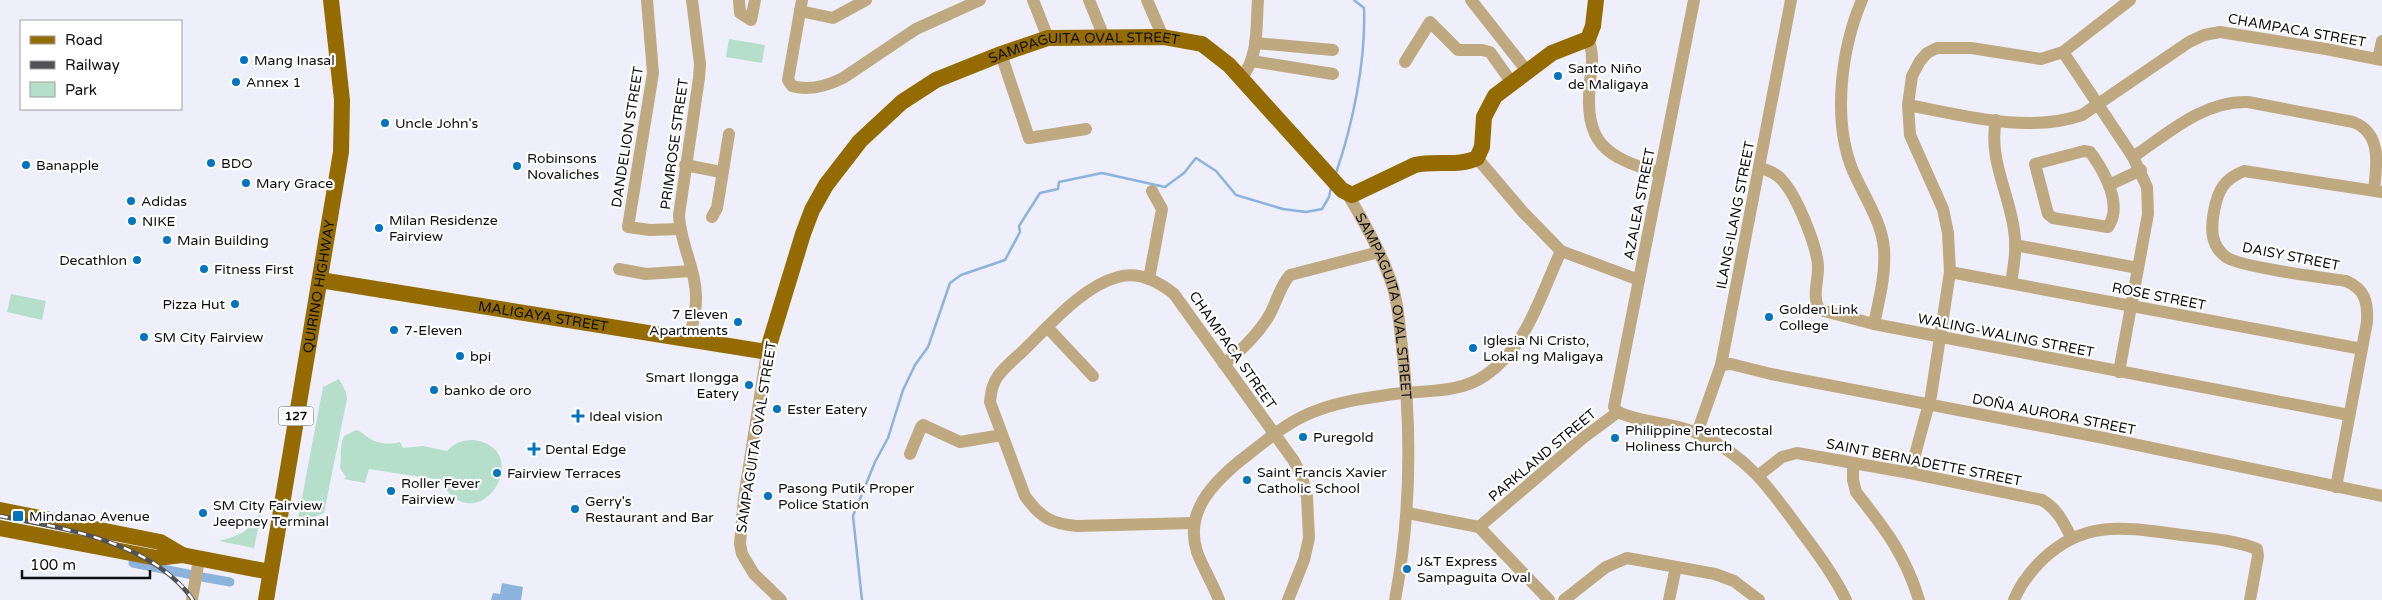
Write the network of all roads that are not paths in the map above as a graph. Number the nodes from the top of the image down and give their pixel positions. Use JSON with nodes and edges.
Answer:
{"nodes":[{"id":1,"x":331,"y":0,"type":"edge"},
{"id":2,"x":647,"y":0,"type":"edge"},
{"id":3,"x":692,"y":0,"type":"edge"},
{"id":4,"x":738,"y":0,"type":"edge"},
{"id":5,"x":755,"y":0,"type":"edge"},
{"id":6,"x":866,"y":0,"type":"edge"},
{"id":7,"x":980,"y":0,"type":"edge"},
{"id":8,"x":1033,"y":0,"type":"edge"},
{"id":9,"x":1089,"y":0,"type":"edge"},
{"id":10,"x":1147,"y":0,"type":"edge"},
{"id":11,"x":1258,"y":0,"type":"edge"},
{"id":12,"x":1470,"y":0,"type":"edge"},
{"id":13,"x":1596,"y":0,"type":"edge"},
{"id":14,"x":1694,"y":0,"type":"edge"},
{"id":15,"x":1792,"y":0,"type":"edge"},
{"id":16,"x":1862,"y":0,"type":"edge"},
{"id":17,"x":2130,"y":0,"type":"edge"},
{"id":18,"x":801,"y":6,"type":"edge"},
{"id":19,"x":1047,"y":35,"type":"junction"},
{"id":20,"x":1104,"y":37,"type":"junction"},
{"id":21,"x":1162,"y":37,"type":"junction"},
{"id":22,"x":1588,"y":39,"type":"junction"},
{"id":23,"x":2382,"y":41,"type":"edge"},
{"id":24,"x":1255,"y":43,"type":"junction"},
{"id":25,"x":1333,"y":50,"type":"dead end"},
{"id":26,"x":2063,"y":52,"type":"junction"},
{"id":27,"x":1001,"y":54,"type":"junction"},
{"id":28,"x":2380,"y":60,"type":"edge"},
{"id":29,"x":1252,"y":61,"type":"junction"},
{"id":30,"x":1405,"y":62,"type":"dead end"},
{"id":31,"x":1527,"y":71,"type":"junction"},
{"id":32,"x":1333,"y":74,"type":"dead end"},
{"id":33,"x":1241,"y":78,"type":"junction"},
{"id":34,"x":1512,"y":83,"type":"junction"},
{"id":35,"x":1908,"y":105,"type":"junction"},
{"id":36,"x":2097,"y":105,"type":"junction"},
{"id":37,"x":1996,"y":120,"type":"junction"},
{"id":38,"x":1086,"y":129,"type":"dead end"},
{"id":39,"x":729,"y":134,"type":"dead end"},
{"id":40,"x":2133,"y":157,"type":"junction"},
{"id":41,"x":1477,"y":158,"type":"junction"},
{"id":42,"x":685,"y":165,"type":"junction"},
{"id":43,"x":1759,"y":168,"type":"junction"},
{"id":44,"x":2141,"y":170,"type":"junction"},
{"id":45,"x":721,"y":172,"type":"junction"},
{"id":46,"x":1660,"y":172,"type":"junction"},
{"id":47,"x":1338,"y":185,"type":"junction"},
{"id":48,"x":2109,"y":185,"type":"junction"},
{"id":49,"x":1152,"y":191,"type":"dead end"},
{"id":50,"x":2378,"y":191,"type":"edge"},
{"id":51,"x":712,"y":217,"type":"dead end"},
{"id":52,"x":679,"y":229,"type":"junction"},
{"id":53,"x":2016,"y":245,"type":"junction"},
{"id":54,"x":1561,"y":250,"type":"junction"},
{"id":55,"x":1379,"y":252,"type":"junction"},
{"id":56,"x":2138,"y":268,"type":"junction"},
{"id":57,"x":619,"y":269,"type":"dead end"},
{"id":58,"x":691,"y":271,"type":"junction"},
{"id":59,"x":1950,"y":272,"type":"junction"},
{"id":60,"x":1149,"y":279,"type":"junction"},
{"id":61,"x":320,"y":280,"type":"junction"},
{"id":62,"x":1639,"y":280,"type":"junction"},
{"id":63,"x":2011,"y":283,"type":"junction"},
{"id":64,"x":2132,"y":306,"type":"junction"},
{"id":65,"x":1874,"y":324,"type":"junction"},
{"id":66,"x":1047,"y":328,"type":"junction"},
{"id":67,"x":1940,"y":337,"type":"junction"},
{"id":68,"x":686,"y":339,"type":"junction"},
{"id":69,"x":2362,"y":349,"type":"junction"},
{"id":70,"x":767,"y":352,"type":"junction"},
{"id":71,"x":1224,"y":364,"type":"junction"},
{"id":72,"x":1721,"y":365,"type":"junction"},
{"id":73,"x":2119,"y":372,"type":"junction"},
{"id":74,"x":1093,"y":376,"type":"dead end"},
{"id":75,"x":1407,"y":393,"type":"junction"},
{"id":76,"x":1929,"y":406,"type":"junction"},
{"id":77,"x":1618,"y":412,"type":"junction"},
{"id":78,"x":2349,"y":416,"type":"junction"},
{"id":79,"x":1697,"y":433,"type":"junction"},
{"id":80,"x":1275,"y":434,"type":"junction"},
{"id":81,"x":1002,"y":435,"type":"junction"},
{"id":82,"x":910,"y":454,"type":"dead end"},
{"id":83,"x":1853,"y":463,"type":"junction"},
{"id":84,"x":1910,"y":473,"type":"junction"},
{"id":85,"x":1759,"y":475,"type":"junction"},
{"id":86,"x":2336,"y":487,"type":"junction"},
{"id":87,"x":2382,"y":496,"type":"edge"},
{"id":88,"x":0,"y":510,"type":"edge"},
{"id":89,"x":1408,"y":513,"type":"junction"},
{"id":90,"x":1193,"y":523,"type":"junction"},
{"id":91,"x":1479,"y":527,"type":"junction"},
{"id":92,"x":0,"y":528,"type":"edge"},
{"id":93,"x":2070,"y":537,"type":"junction"},
{"id":94,"x":182,"y":555,"type":"junction"},
{"id":95,"x":200,"y":558,"type":"junction"},
{"id":96,"x":1676,"y":567,"type":"junction"},
{"id":97,"x":270,"y":572,"type":"junction"},
{"id":98,"x":192,"y":600,"type":"edge"},
{"id":99,"x":266,"y":600,"type":"edge"},
{"id":100,"x":276,"y":600,"type":"edge"},
{"id":101,"x":781,"y":600,"type":"edge"},
{"id":102,"x":1219,"y":600,"type":"edge"},
{"id":103,"x":1288,"y":600,"type":"edge"},
{"id":104,"x":1394,"y":600,"type":"edge"},
{"id":105,"x":1549,"y":600,"type":"edge"},
{"id":106,"x":1564,"y":600,"type":"edge"},
{"id":107,"x":1669,"y":600,"type":"edge"},
{"id":108,"x":1759,"y":600,"type":"edge"},
{"id":109,"x":1846,"y":600,"type":"edge"},
{"id":110,"x":1919,"y":600,"type":"edge"},
{"id":111,"x":2014,"y":600,"type":"edge"},
{"id":112,"x":2250,"y":600,"type":"edge"}],
"edges":[{"from":1,"to":61,"type":"main road","name":"QUIRINO HIGHWAY","number":"127"},
{"from":2,"to":52,"type":"street","name":"DANDELION STREET"},
{"from":3,"to":42,"type":"street","name":"PRIMROSE STREET"},
{"from":4,"to":5,"type":"street"},
{"from":6,"to":18,"type":"street"},
{"from":7,"to":18,"type":"street"},
{"from":8,"to":19,"type":"street"},
{"from":9,"to":20,"type":"street"},
{"from":10,"to":21,"type":"street"},
{"from":11,"to":24,"type":"street"},
{"from":12,"to":31,"type":"street"},
{"from":13,"to":22,"type":"main road"},
{"from":14,"to":46,"type":"street","name":"AZALEA STREET"},
{"from":15,"to":43,"type":"street","name":"ILANG-ILANG STREET"},
{"from":16,"to":65,"type":"street"},
{"from":17,"to":26,"type":"street"},
{"from":19,"to":20,"type":"main road","name":"SAMPAGUITA OVAL STREET"},
{"from":19,"to":27,"type":"main road","name":"SAMPAGUITA OVAL STREET"},
{"from":20,"to":21,"type":"main road","name":"SAMPAGUITA OVAL STREET"},
{"from":21,"to":33,"type":"main road","name":"SAMPAGUITA OVAL STREET"},
{"from":22,"to":31,"type":"main road"},
{"from":22,"to":46,"type":"street"},
{"from":23,"to":28,"type":"street","name":"CHAMPACA STREET"},
{"from":24,"to":25,"type":"street"},
{"from":24,"to":29,"type":"street"},
{"from":26,"to":35,"type":"street"},
{"from":26,"to":36,"type":"street"},
{"from":27,"to":38,"type":"street"},
{"from":27,"to":70,"type":"main road","name":"SAMPAGUITA OVAL STREET"},
{"from":28,"to":36,"type":"street","name":"CHAMPACA STREET"},
{"from":29,"to":32,"type":"street"},
{"from":29,"to":33,"type":"street"},
{"from":30,"to":34,"type":"street"},
{"from":31,"to":34,"type":"main road"},
{"from":33,"to":47,"type":"main road","name":"SAMPAGUITA OVAL STREET"},
{"from":34,"to":41,"type":"main road"},
{"from":35,"to":37,"type":"street","name":"CHAMPACA STREET"},
{"from":35,"to":59,"type":"street"},
{"from":36,"to":37,"type":"street","name":"CHAMPACA STREET"},
{"from":36,"to":40,"type":"street"},
{"from":37,"to":53,"type":"street"},
{"from":39,"to":45,"type":"street"},
{"from":40,"to":44,"type":"street"},
{"from":40,"to":50,"type":"street"},
{"from":41,"to":47,"type":"main road"},
{"from":41,"to":54,"type":"street"},
{"from":42,"to":45,"type":"street"},
{"from":42,"to":52,"type":"street","name":"PRIMROSE STREET"},
{"from":43,"to":65,"type":"street","name":"WALING-WALING STREET"},
{"from":43,"to":72,"type":"street","name":"ILANG-ILANG STREET"},
{"from":44,"to":48,"type":"street"},
{"from":44,"to":56,"type":"street"},
{"from":45,"to":51,"type":"street"},
{"from":46,"to":62,"type":"street","name":"AZALEA STREET"},
{"from":47,"to":55,"type":"street","name":"SAMPAGUITA OVAL STREET"},
{"from":48,"to":48,"type":"street"},
{"from":49,"to":60,"type":"street"},
{"from":50,"to":69,"type":"street","name":"DAISY STREET"},
{"from":52,"to":58,"type":"street","name":"PRIMROSE STREET"},
{"from":53,"to":56,"type":"street"},
{"from":53,"to":63,"type":"street"},
{"from":54,"to":62,"type":"street"},
{"from":54,"to":75,"type":"street"},
{"from":55,"to":71,"type":"street"},
{"from":55,"to":75,"type":"street","name":"SAMPAGUITA OVAL STREET"},
{"from":56,"to":64,"type":"street"},
{"from":57,"to":58,"type":"street"},
{"from":58,"to":68,"type":"street","name":"PRIMROSE STREET"},
{"from":59,"to":63,"type":"street","name":"ROSE STREET"},
{"from":59,"to":67,"type":"street"},
{"from":60,"to":66,"type":"street","name":"CHAMPACA STREET"},
{"from":60,"to":71,"type":"street","name":"CHAMPACA STREET"},
{"from":61,"to":68,"type":"main road","name":"MALIGAYA STREET"},
{"from":61,"to":97,"type":"main road","name":"QUIRINO HIGHWAY","number":"127"},
{"from":62,"to":77,"type":"street","name":"AZALEA STREET"},
{"from":63,"to":64,"type":"street","name":"ROSE STREET"},
{"from":64,"to":69,"type":"street","name":"ROSE STREET"},
{"from":64,"to":73,"type":"street"},
{"from":65,"to":67,"type":"street","name":"WALING-WALING STREET"},
{"from":66,"to":74,"type":"street"},
{"from":66,"to":81,"type":"street","name":"CHAMPACA STREET"},
{"from":67,"to":73,"type":"street","name":"WALING-WALING STREET"},
{"from":67,"to":76,"type":"street"},
{"from":68,"to":70,"type":"main road","name":"MALIGAYA STREET"},
{"from":69,"to":78,"type":"street","name":"DAISY STREET"},
{"from":70,"to":101,"type":"street","name":"SAMPAGUITA OVAL STREET"},
{"from":71,"to":80,"type":"street","name":"CHAMPACA STREET"},
{"from":72,"to":76,"type":"street","name":"DOÑA AURORA STREET"},
{"from":72,"to":79,"type":"street","name":"ILANG-ILANG STREET"},
{"from":73,"to":78,"type":"street","name":"WALING-WALING STREET"},
{"from":75,"to":80,"type":"street"},
{"from":75,"to":89,"type":"street","name":"SAMPAGUITA OVAL STREET"},
{"from":76,"to":84,"type":"street"},
{"from":76,"to":86,"type":"street","name":"DOÑA AURORA STREET"},
{"from":77,"to":79,"type":"street","name":"PARKLAND STREET"},
{"from":77,"to":91,"type":"street","name":"PARKLAND STREET"},
{"from":78,"to":86,"type":"street","name":"DAISY STREET"},
{"from":79,"to":85,"type":"street","name":"PARKLAND STREET"},
{"from":80,"to":90,"type":"street"},
{"from":80,"to":103,"type":"street","name":"CHAMPACA STREET"},
{"from":81,"to":82,"type":"street"},
{"from":81,"to":90,"type":"street","name":"CHAMPACA STREET"},
{"from":83,"to":84,"type":"street","name":"SAINT BERNADETTE STREET"},
{"from":83,"to":85,"type":"street","name":"SAINT BERNADETTE STREET"},
{"from":83,"to":110,"type":"street"},
{"from":84,"to":93,"type":"street","name":"SAINT BERNADETTE STREET"},
{"from":85,"to":109,"type":"street","name":"PARKLAND STREET"},
{"from":86,"to":87,"type":"street","name":"DOÑA AURORA STREET"},
{"from":88,"to":94,"type":"main road"},
{"from":89,"to":91,"type":"street"},
{"from":89,"to":104,"type":"street","name":"SAMPAGUITA OVAL STREET"},
{"from":90,"to":102,"type":"street"},
{"from":91,"to":105,"type":"street"},
{"from":92,"to":94,"type":"main road"},
{"from":93,"to":111,"type":"street"},
{"from":93,"to":112,"type":"street"},
{"from":94,"to":95,"type":"main road"},
{"from":95,"to":97,"type":"main road"},
{"from":95,"to":98,"type":"street"},
{"from":96,"to":106,"type":"street"},
{"from":96,"to":107,"type":"street"},
{"from":96,"to":108,"type":"street"},
{"from":97,"to":99,"type":"main road","name":"QUIRINO HIGHWAY","number":"127"},
{"from":97,"to":100,"type":"main road","name":"QUIRINO HIGHWAY","number":"127"}]}
